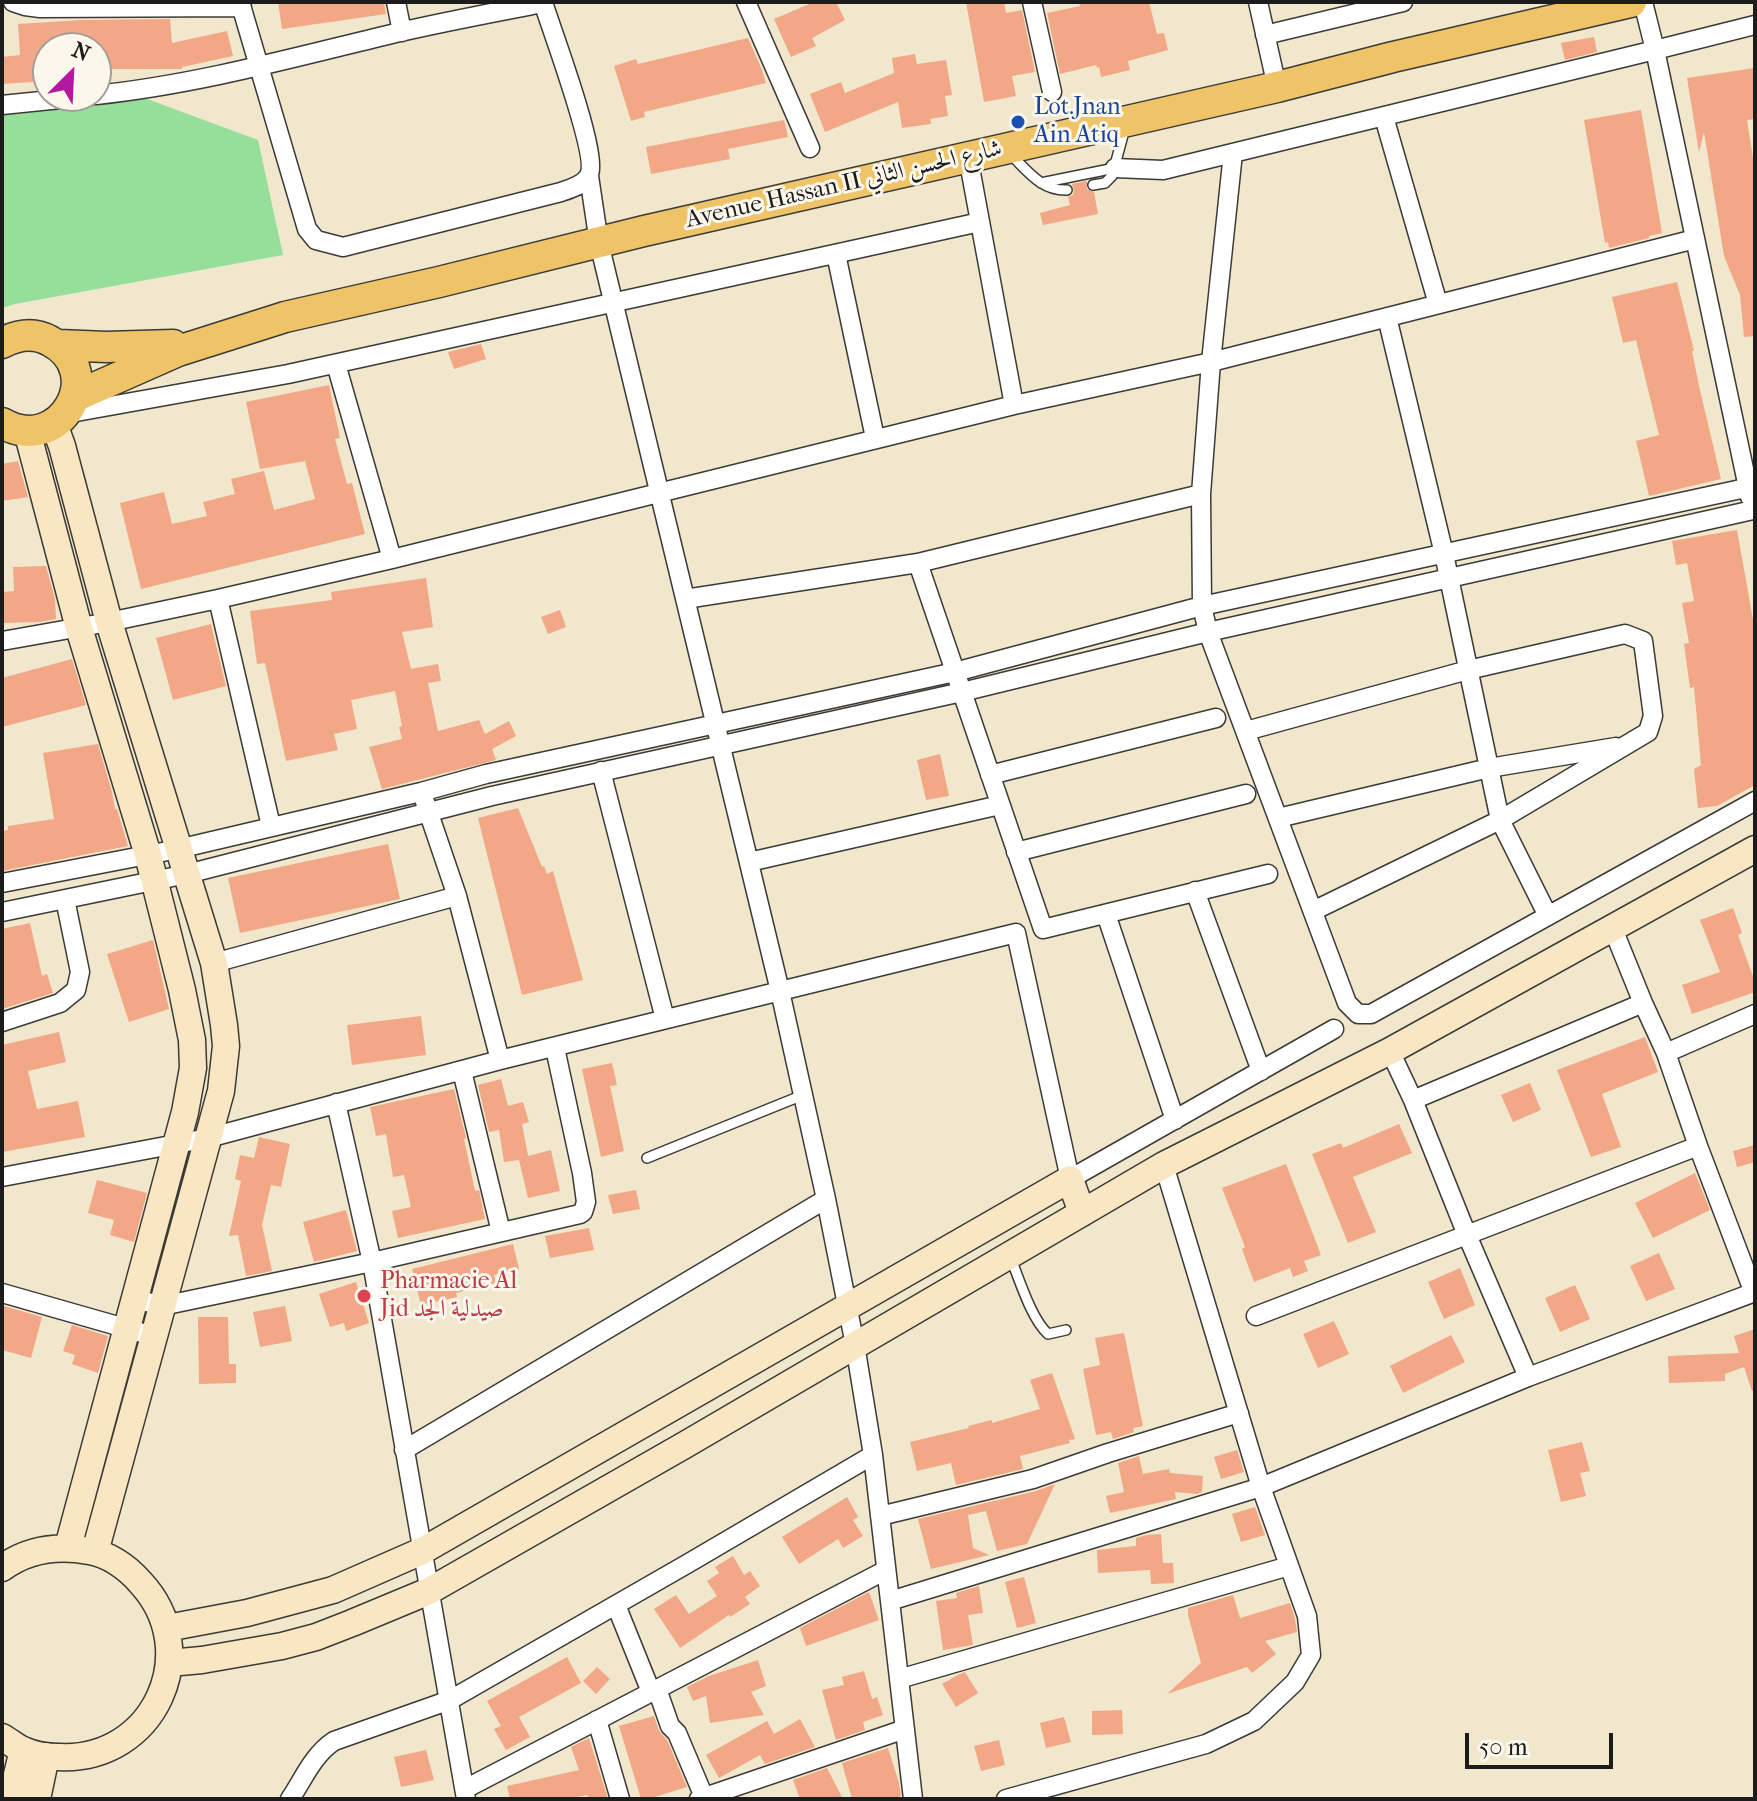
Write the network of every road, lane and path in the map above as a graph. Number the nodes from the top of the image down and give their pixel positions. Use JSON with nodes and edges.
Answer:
{"nodes":[{"id":1,"x":13,"y":2,"type":"edge"},
{"id":2,"x":396,"y":2,"type":"edge"},
{"id":3,"x":543,"y":2,"type":"edge"},
{"id":4,"x":746,"y":2,"type":"edge"},
{"id":5,"x":1032,"y":2,"type":"edge"},
{"id":6,"x":1258,"y":2,"type":"edge"},
{"id":7,"x":1403,"y":2,"type":"edge"},
{"id":8,"x":1631,"y":2,"type":"edge"},
{"id":9,"x":1643,"y":2,"type":"edge"},
{"id":10,"x":241,"y":5,"type":"edge"},
{"id":11,"x":1755,"y":25,"type":"edge"},
{"id":12,"x":402,"y":32,"type":"junction"},
{"id":13,"x":1265,"y":35,"type":"junction"},
{"id":14,"x":1655,"y":50,"type":"junction"},
{"id":15,"x":260,"y":66,"type":"junction"},
{"id":16,"x":1277,"y":87,"type":"junction"},
{"id":17,"x":1052,"y":92,"type":"dead end"},
{"id":18,"x":112,"y":94,"type":"edge"},
{"id":19,"x":32,"y":102,"type":"edge"},
{"id":20,"x":2,"y":105,"type":"edge"},
{"id":21,"x":1384,"y":117,"type":"junction"},
{"id":22,"x":1128,"y":120,"type":"junction"},
{"id":23,"x":810,"y":148,"type":"dead end"},
{"id":24,"x":1005,"y":148,"type":"junction"},
{"id":25,"x":1233,"y":153,"type":"junction"},
{"id":26,"x":968,"y":157,"type":"junction"},
{"id":27,"x":1115,"y":168,"type":"junction"},
{"id":28,"x":589,"y":176,"type":"junction"},
{"id":29,"x":1041,"y":183,"type":"junction"},
{"id":30,"x":1093,"y":185,"type":"dead end"},
{"id":31,"x":1067,"y":190,"type":"dead end"},
{"id":32,"x":980,"y":222,"type":"junction"},
{"id":33,"x":1695,"y":239,"type":"junction"},
{"id":34,"x":599,"y":243,"type":"junction"},
{"id":35,"x":836,"y":254,"type":"junction"},
{"id":36,"x":613,"y":303,"type":"junction"},
{"id":37,"x":1438,"y":304,"type":"junction"},
{"id":38,"x":1387,"y":317,"type":"junction"},
{"id":39,"x":199,"y":342,"type":"junction"},
{"id":40,"x":2,"y":343,"type":"edge"},
{"id":41,"x":59,"y":345,"type":"junction"},
{"id":42,"x":1211,"y":362,"type":"junction"},
{"id":43,"x":336,"y":364,"type":"junction"},
{"id":44,"x":1014,"y":405,"type":"junction"},
{"id":45,"x":33,"y":421,"type":"edge"},
{"id":46,"x":875,"y":438,"type":"junction"},
{"id":47,"x":1752,"y":487,"type":"edge"},
{"id":48,"x":659,"y":492,"type":"junction"},
{"id":49,"x":1201,"y":494,"type":"junction"},
{"id":50,"x":1754,"y":514,"type":"edge"},
{"id":51,"x":1444,"y":554,"type":"junction"},
{"id":52,"x":392,"y":559,"type":"junction"},
{"id":53,"x":918,"y":563,"type":"junction"},
{"id":54,"x":1449,"y":578,"type":"junction"},
{"id":55,"x":218,"y":599,"type":"junction"},
{"id":56,"x":685,"y":599,"type":"junction"},
{"id":57,"x":1202,"y":606,"type":"junction"},
{"id":58,"x":109,"y":622,"type":"junction"},
{"id":59,"x":79,"y":628,"type":"junction"},
{"id":60,"x":1208,"y":632,"type":"junction"},
{"id":61,"x":2,"y":641,"type":"edge"},
{"id":62,"x":1468,"y":670,"type":"junction"},
{"id":63,"x":955,"y":672,"type":"junction"},
{"id":64,"x":962,"y":692,"type":"junction"},
{"id":65,"x":1216,"y":718,"type":"dead end"},
{"id":66,"x":715,"y":724,"type":"junction"},
{"id":67,"x":1246,"y":731,"type":"junction"},
{"id":68,"x":721,"y":745,"type":"junction"},
{"id":69,"x":1626,"y":745,"type":"junction"},
{"id":70,"x":1489,"y":768,"type":"junction"},
{"id":71,"x":601,"y":771,"type":"junction"},
{"id":72,"x":990,"y":775,"type":"junction"},
{"id":73,"x":421,"y":792,"type":"junction"},
{"id":74,"x":1246,"y":794,"type":"dead end"},
{"id":75,"x":1755,"y":801,"type":"edge"},
{"id":76,"x":1000,"y":805,"type":"junction"},
{"id":77,"x":429,"y":811,"type":"junction"},
{"id":78,"x":1278,"y":818,"type":"junction"},
{"id":79,"x":1500,"y":820,"type":"junction"},
{"id":80,"x":271,"y":826,"type":"junction"},
{"id":81,"x":1755,"y":849,"type":"edge"},
{"id":82,"x":1016,"y":852,"type":"junction"},
{"id":83,"x":183,"y":862,"type":"junction"},
{"id":84,"x":749,"y":862,"type":"junction"},
{"id":85,"x":151,"y":868,"type":"junction"},
{"id":86,"x":1268,"y":874,"type":"dead end"},
{"id":87,"x":2,"y":883,"type":"edge"},
{"id":88,"x":1195,"y":891,"type":"junction"},
{"id":89,"x":457,"y":896,"type":"junction"},
{"id":90,"x":65,"y":899,"type":"junction"},
{"id":91,"x":1313,"y":911,"type":"junction"},
{"id":92,"x":2,"y":912,"type":"edge"},
{"id":93,"x":1106,"y":914,"type":"junction"},
{"id":94,"x":1548,"y":916,"type":"junction"},
{"id":95,"x":1613,"y":929,"type":"junction"},
{"id":96,"x":214,"y":963,"type":"junction"},
{"id":97,"x":780,"y":991,"type":"junction"},
{"id":98,"x":1643,"y":1003,"type":"junction"},
{"id":99,"x":1755,"y":1014,"type":"edge"},
{"id":100,"x":665,"y":1019,"type":"junction"},
{"id":101,"x":2,"y":1022,"type":"edge"},
{"id":102,"x":1334,"y":1029,"type":"dead end"},
{"id":103,"x":555,"y":1048,"type":"junction"},
{"id":104,"x":1390,"y":1051,"type":"junction"},
{"id":105,"x":1666,"y":1053,"type":"junction"},
{"id":106,"x":500,"y":1060,"type":"junction"},
{"id":107,"x":462,"y":1071,"type":"junction"},
{"id":108,"x":1261,"y":1071,"type":"junction"},
{"id":109,"x":803,"y":1095,"type":"junction"},
{"id":110,"x":1413,"y":1100,"type":"junction"},
{"id":111,"x":336,"y":1103,"type":"junction"},
{"id":112,"x":1175,"y":1120,"type":"junction"},
{"id":113,"x":208,"y":1138,"type":"junction"},
{"id":114,"x":176,"y":1144,"type":"junction"},
{"id":115,"x":1698,"y":1146,"type":"junction"},
{"id":116,"x":647,"y":1158,"type":"dead end"},
{"id":117,"x":1164,"y":1165,"type":"junction"},
{"id":118,"x":2,"y":1177,"type":"edge"},
{"id":119,"x":1070,"y":1179,"type":"junction"},
{"id":120,"x":826,"y":1199,"type":"junction"},
{"id":121,"x":1082,"y":1213,"type":"junction"},
{"id":122,"x":501,"y":1232,"type":"junction"},
{"id":123,"x":1467,"y":1235,"type":"junction"},
{"id":124,"x":1010,"y":1256,"type":"junction"},
{"id":125,"x":372,"y":1262,"type":"junction"},
{"id":126,"x":2,"y":1293,"type":"edge"},
{"id":127,"x":1754,"y":1293,"type":"edge"},
{"id":128,"x":136,"y":1299,"type":"junction"},
{"id":129,"x":162,"y":1306,"type":"junction"},
{"id":130,"x":847,"y":1306,"type":"junction"},
{"id":131,"x":1256,"y":1316,"type":"dead end"},
{"id":132,"x":1066,"y":1330,"type":"dead end"},
{"id":133,"x":140,"y":1332,"type":"junction"},
{"id":134,"x":855,"y":1345,"type":"junction"},
{"id":135,"x":1528,"y":1377,"type":"junction"},
{"id":136,"x":1239,"y":1413,"type":"junction"},
{"id":137,"x":404,"y":1450,"type":"junction"},
{"id":138,"x":873,"y":1455,"type":"junction"},
{"id":139,"x":1261,"y":1487,"type":"junction"},
{"id":140,"x":880,"y":1516,"type":"junction"},
{"id":141,"x":68,"y":1547,"type":"junction"},
{"id":142,"x":422,"y":1551,"type":"junction"},
{"id":143,"x":95,"y":1552,"type":"junction"},
{"id":144,"x":1289,"y":1566,"type":"junction"},
{"id":145,"x":2,"y":1568,"type":"edge"},
{"id":146,"x":886,"y":1570,"type":"junction"},
{"id":147,"x":429,"y":1591,"type":"junction"},
{"id":148,"x":890,"y":1601,"type":"junction"},
{"id":149,"x":616,"y":1605,"type":"junction"},
{"id":150,"x":167,"y":1628,"type":"junction"},
{"id":151,"x":169,"y":1663,"type":"junction"},
{"id":152,"x":899,"y":1679,"type":"junction"},
{"id":153,"x":654,"y":1691,"type":"junction"},
{"id":154,"x":450,"y":1700,"type":"junction"},
{"id":155,"x":597,"y":1720,"type":"junction"},
{"id":156,"x":905,"y":1729,"type":"junction"},
{"id":157,"x":24,"y":1748,"type":"edge"},
{"id":158,"x":466,"y":1794,"type":"edge"},
{"id":159,"x":702,"y":1798,"type":"edge"},
{"id":160,"x":11,"y":1799,"type":"edge"},
{"id":161,"x":37,"y":1799,"type":"edge"},
{"id":162,"x":290,"y":1799,"type":"edge"},
{"id":163,"x":620,"y":1799,"type":"edge"},
{"id":164,"x":913,"y":1799,"type":"edge"},
{"id":165,"x":1006,"y":1799,"type":"edge"}],
"edges":[{"from":1,"to":10,"type":"street"},
{"from":2,"to":12,"type":"street"},
{"from":3,"to":12,"type":"street"},
{"from":3,"to":28,"type":"street"},
{"from":4,"to":23,"type":"street"},
{"from":5,"to":17,"type":"street"},
{"from":6,"to":13,"type":"street"},
{"from":7,"to":13,"type":"street"},
{"from":8,"to":16,"type":"main road","name":"Avenue Hassan II شارع الحسن الثاني"},
{"from":9,"to":14,"type":"street"},
{"from":10,"to":15,"type":"street"},
{"from":11,"to":14,"type":"street"},
{"from":12,"to":15,"type":"street"},
{"from":13,"to":16,"type":"street"},
{"from":14,"to":21,"type":"street"},
{"from":14,"to":33,"type":"street"},
{"from":15,"to":18,"type":"street"},
{"from":15,"to":28,"type":"street"},
{"from":16,"to":22,"type":"main road","name":"Avenue Hassan II شارع الحسن الثاني"},
{"from":19,"to":20,"type":"street"},
{"from":21,"to":25,"type":"street"},
{"from":21,"to":37,"type":"street"},
{"from":22,"to":24,"type":"main road","name":"Avenue Hassan II شارع الحسن الثاني"},
{"from":22,"to":27,"type":"lane"},
{"from":24,"to":26,"type":"main road","name":"Avenue Hassan II شارع الحسن الثاني"},
{"from":24,"to":29,"type":"lane"},
{"from":25,"to":27,"type":"street"},
{"from":25,"to":42,"type":"street"},
{"from":26,"to":32,"type":"street"},
{"from":26,"to":34,"type":"main road","name":"Avenue Hassan II شارع الحسن الثاني"},
{"from":27,"to":29,"type":"lane"},
{"from":27,"to":30,"type":"lane"},
{"from":28,"to":34,"type":"street"},
{"from":29,"to":31,"type":"lane"},
{"from":32,"to":35,"type":"street"},
{"from":32,"to":44,"type":"street"},
{"from":33,"to":37,"type":"street"},
{"from":33,"to":47,"type":"street"},
{"from":34,"to":36,"type":"street"},
{"from":34,"to":39,"type":"main road","name":"Avenue Hassan II شارع الحسن الثاني"},
{"from":35,"to":36,"type":"street"},
{"from":35,"to":46,"type":"street"},
{"from":36,"to":43,"type":"street"},
{"from":36,"to":48,"type":"street"},
{"from":37,"to":38,"type":"street"},
{"from":38,"to":42,"type":"street"},
{"from":38,"to":51,"type":"street"},
{"from":39,"to":41,"type":"main road","name":"Avenue Hassan II شارع الحسن الثاني"},
{"from":39,"to":45,"type":"main road","name":"Avenue Hassan II شارع الحسن الثاني"},
{"from":40,"to":41,"type":"main road","name":"Avenue Hassan II شارع الحسن الثاني"},
{"from":41,"to":45,"type":"main road"},
{"from":42,"to":44,"type":"street"},
{"from":42,"to":49,"type":"street"},
{"from":43,"to":45,"type":"street"},
{"from":43,"to":52,"type":"street"},
{"from":44,"to":46,"type":"street"},
{"from":45,"to":58,"type":"street"},
{"from":45,"to":59,"type":"street"},
{"from":46,"to":48,"type":"street"},
{"from":47,"to":50,"type":"street"},
{"from":47,"to":51,"type":"street"},
{"from":48,"to":52,"type":"street"},
{"from":48,"to":56,"type":"street"},
{"from":49,"to":53,"type":"street"},
{"from":49,"to":57,"type":"street"},
{"from":50,"to":54,"type":"street"},
{"from":51,"to":54,"type":"street"},
{"from":51,"to":57,"type":"street"},
{"from":52,"to":55,"type":"street"},
{"from":53,"to":56,"type":"street"},
{"from":53,"to":63,"type":"street"},
{"from":54,"to":60,"type":"street"},
{"from":54,"to":62,"type":"street"},
{"from":55,"to":58,"type":"street"},
{"from":55,"to":80,"type":"street"},
{"from":56,"to":66,"type":"street"},
{"from":57,"to":60,"type":"street"},
{"from":57,"to":63,"type":"street"},
{"from":58,"to":59,"type":"street"},
{"from":58,"to":83,"type":"street"},
{"from":59,"to":61,"type":"street"},
{"from":59,"to":85,"type":"street"},
{"from":60,"to":64,"type":"street"},
{"from":60,"to":67,"type":"street"},
{"from":62,"to":67,"type":"street"},
{"from":62,"to":69,"type":"street"},
{"from":62,"to":70,"type":"street"},
{"from":63,"to":64,"type":"street"},
{"from":63,"to":66,"type":"street"},
{"from":64,"to":68,"type":"street"},
{"from":64,"to":72,"type":"street"},
{"from":65,"to":72,"type":"street"},
{"from":66,"to":68,"type":"street"},
{"from":66,"to":73,"type":"street"},
{"from":67,"to":78,"type":"street"},
{"from":68,"to":71,"type":"street"},
{"from":68,"to":84,"type":"street"},
{"from":69,"to":70,"type":"street"},
{"from":69,"to":79,"type":"street"},
{"from":70,"to":78,"type":"street"},
{"from":70,"to":79,"type":"street"},
{"from":71,"to":77,"type":"street"},
{"from":71,"to":100,"type":"street"},
{"from":72,"to":76,"type":"street"},
{"from":73,"to":77,"type":"street"},
{"from":73,"to":80,"type":"street"},
{"from":74,"to":82,"type":"street"},
{"from":75,"to":94,"type":"street"},
{"from":76,"to":82,"type":"street"},
{"from":76,"to":84,"type":"street"},
{"from":77,"to":83,"type":"street"},
{"from":77,"to":89,"type":"street"},
{"from":78,"to":91,"type":"street"},
{"from":79,"to":91,"type":"street"},
{"from":79,"to":94,"type":"street"},
{"from":80,"to":83,"type":"street"},
{"from":81,"to":95,"type":"street"},
{"from":82,"to":93,"type":"street"},
{"from":83,"to":85,"type":"street"},
{"from":83,"to":85,"type":"street"},
{"from":83,"to":96,"type":"street"},
{"from":84,"to":97,"type":"street"},
{"from":85,"to":87,"type":"street"},
{"from":85,"to":90,"type":"street"},
{"from":85,"to":114,"type":"street"},
{"from":86,"to":88,"type":"street"},
{"from":88,"to":93,"type":"street"},
{"from":88,"to":108,"type":"street"},
{"from":89,"to":96,"type":"street"},
{"from":89,"to":106,"type":"street"},
{"from":90,"to":92,"type":"street"},
{"from":90,"to":101,"type":"street"},
{"from":91,"to":94,"type":"street"},
{"from":93,"to":112,"type":"street"},
{"from":95,"to":98,"type":"street"},
{"from":95,"to":104,"type":"street"},
{"from":96,"to":113,"type":"street"},
{"from":97,"to":100,"type":"street"},
{"from":97,"to":109,"type":"street"},
{"from":97,"to":119,"type":"street"},
{"from":98,"to":105,"type":"street"},
{"from":98,"to":110,"type":"street"},
{"from":99,"to":105,"type":"street"},
{"from":100,"to":103,"type":"street"},
{"from":102,"to":108,"type":"street"},
{"from":103,"to":106,"type":"street"},
{"from":103,"to":122,"type":"street"},
{"from":104,"to":110,"type":"street"},
{"from":104,"to":117,"type":"street"},
{"from":105,"to":115,"type":"street"},
{"from":106,"to":107,"type":"street"},
{"from":107,"to":111,"type":"street"},
{"from":107,"to":122,"type":"street"},
{"from":108,"to":112,"type":"street"},
{"from":109,"to":116,"type":"lane"},
{"from":109,"to":120,"type":"street"},
{"from":110,"to":123,"type":"street"},
{"from":111,"to":113,"type":"street"},
{"from":111,"to":125,"type":"street"},
{"from":112,"to":119,"type":"street"},
{"from":113,"to":114,"type":"street"},
{"from":113,"to":129,"type":"street"},
{"from":114,"to":118,"type":"street"},
{"from":114,"to":128,"type":"street"},
{"from":115,"to":123,"type":"street"},
{"from":115,"to":127,"type":"street"},
{"from":117,"to":121,"type":"street"},
{"from":117,"to":136,"type":"street"},
{"from":119,"to":121,"type":"street"},
{"from":119,"to":130,"type":"street"},
{"from":120,"to":130,"type":"street"},
{"from":120,"to":137,"type":"street"},
{"from":121,"to":124,"type":"street"},
{"from":122,"to":125,"type":"street"},
{"from":123,"to":131,"type":"street"},
{"from":123,"to":135,"type":"street"},
{"from":124,"to":132,"type":"lane"},
{"from":124,"to":134,"type":"street"},
{"from":125,"to":129,"type":"street"},
{"from":125,"to":137,"type":"street"},
{"from":126,"to":133,"type":"street"},
{"from":127,"to":135,"type":"street"},
{"from":128,"to":129,"type":"street"},
{"from":128,"to":133,"type":"street"},
{"from":129,"to":133,"type":"street"},
{"from":130,"to":134,"type":"street"},
{"from":130,"to":142,"type":"street"},
{"from":133,"to":141,"type":"street"},
{"from":133,"to":143,"type":"street"},
{"from":134,"to":138,"type":"street"},
{"from":134,"to":147,"type":"street"},
{"from":135,"to":139,"type":"street"},
{"from":136,"to":139,"type":"street"},
{"from":136,"to":140,"type":"street"},
{"from":137,"to":142,"type":"street"},
{"from":138,"to":140,"type":"street"},
{"from":138,"to":149,"type":"street"},
{"from":139,"to":144,"type":"street"},
{"from":139,"to":148,"type":"street"},
{"from":140,"to":146,"type":"street"},
{"from":141,"to":143,"type":"street"},
{"from":141,"to":145,"type":"street"},
{"from":142,"to":147,"type":"street"},
{"from":142,"to":150,"type":"street"},
{"from":143,"to":150,"type":"street"},
{"from":144,"to":152,"type":"street"},
{"from":144,"to":165,"type":"street"},
{"from":146,"to":148,"type":"street"},
{"from":146,"to":153,"type":"street"},
{"from":147,"to":151,"type":"street"},
{"from":147,"to":154,"type":"street"},
{"from":148,"to":152,"type":"street"},
{"from":149,"to":153,"type":"street"},
{"from":149,"to":154,"type":"street"},
{"from":150,"to":151,"type":"street"},
{"from":151,"to":157,"type":"street"},
{"from":152,"to":156,"type":"street"},
{"from":153,"to":155,"type":"street"},
{"from":153,"to":159,"type":"street"},
{"from":154,"to":158,"type":"street"},
{"from":154,"to":162,"type":"street"},
{"from":155,"to":158,"type":"street"},
{"from":155,"to":163,"type":"street"},
{"from":156,"to":159,"type":"street"},
{"from":156,"to":164,"type":"street"},
{"from":157,"to":160,"type":"street"},
{"from":157,"to":161,"type":"street"}]}
